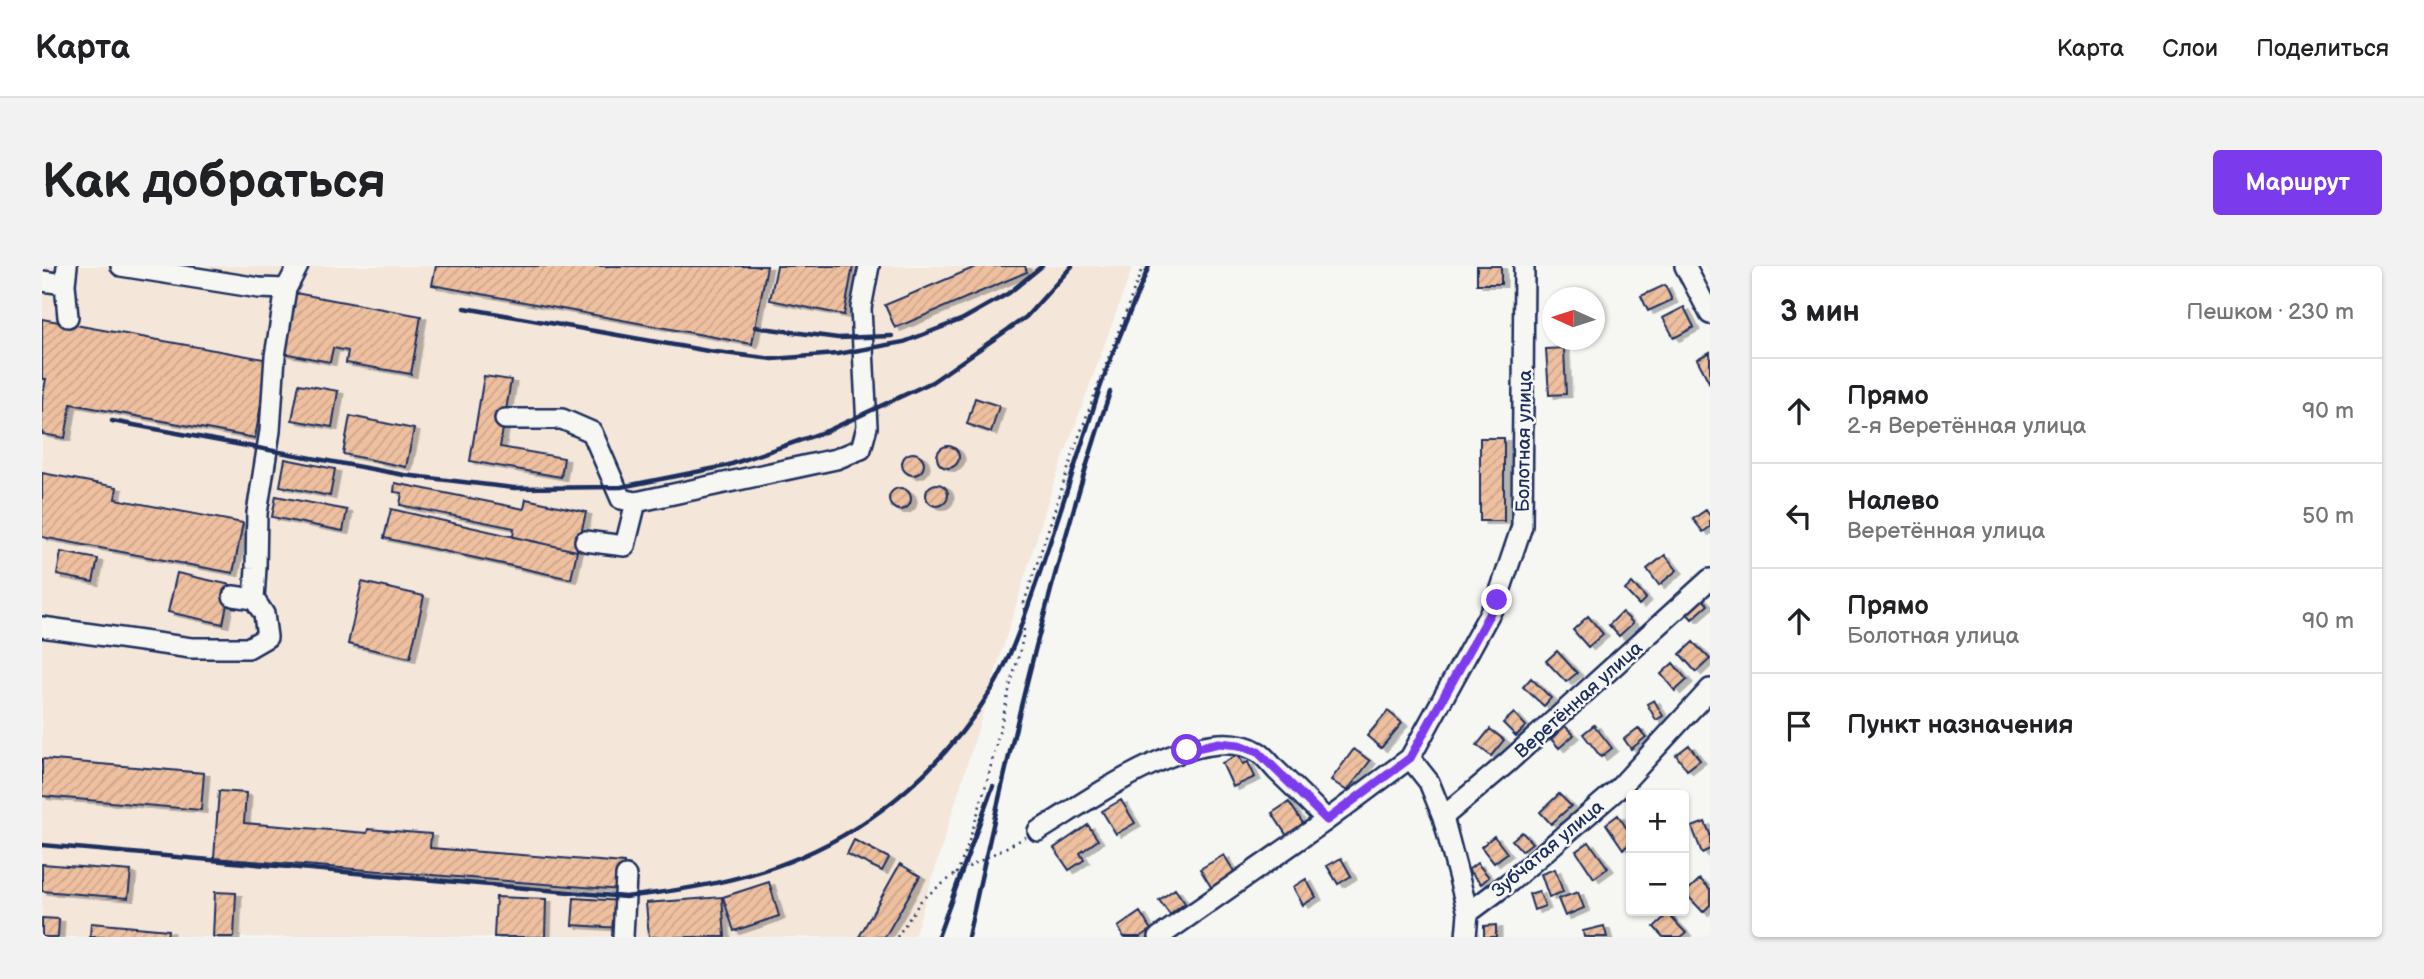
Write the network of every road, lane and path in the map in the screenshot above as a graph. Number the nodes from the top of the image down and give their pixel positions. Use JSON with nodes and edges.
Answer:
{"nodes":[{"id":1,"x":121,"y":266,"type":"edge"},
{"id":2,"x":298,"y":266,"type":"edge"},
{"id":3,"x":869,"y":266,"type":"edge"},
{"id":4,"x":1143,"y":266,"type":"edge"},
{"id":5,"x":1524,"y":266,"type":"edge"},
{"id":6,"x":1685,"y":266,"type":"edge"},
{"id":7,"x":66,"y":275,"type":"edge"},
{"id":8,"x":42,"y":281,"type":"edge"},
{"id":9,"x":286,"y":289,"type":"junction"},
{"id":10,"x":1710,"y":314,"type":"edge"},
{"id":11,"x":68,"y":317,"type":"dead end"},
{"id":12,"x":505,"y":419,"type":"dead end"},
{"id":13,"x":636,"y":502,"type":"junction"},
{"id":14,"x":585,"y":541,"type":"dead end"},
{"id":15,"x":1710,"y":579,"type":"edge"},
{"id":16,"x":233,"y":596,"type":"dead end"},
{"id":17,"x":254,"y":599,"type":"junction"},
{"id":18,"x":42,"y":626,"type":"edge"},
{"id":19,"x":1710,"y":689,"type":"edge"},
{"id":20,"x":1410,"y":758,"type":"junction"},
{"id":21,"x":1443,"y":817,"type":"junction"},
{"id":22,"x":1327,"y":820,"type":"junction"},
{"id":23,"x":1038,"y":831,"type":"joint"},
{"id":24,"x":957,"y":873,"type":"junction"},
{"id":25,"x":626,"y":876,"type":"dead end"},
{"id":26,"x":1468,"y":914,"type":"junction"},
{"id":27,"x":623,"y":937,"type":"edge"},
{"id":28,"x":897,"y":937,"type":"edge"},
{"id":29,"x":1158,"y":937,"type":"edge"},
{"id":30,"x":1466,"y":937,"type":"edge"}],
"edges":[{"from":1,"to":9,"type":"street"},
{"from":2,"to":9,"type":"street"},
{"from":3,"to":13,"type":"street"},
{"from":4,"to":24,"type":"path"},
{"from":5,"to":20,"type":"street","name":"Болотная улица"},
{"from":6,"to":10,"type":"street"},
{"from":7,"to":8,"type":"street"},
{"from":7,"to":11,"type":"street"},
{"from":9,"to":17,"type":"street"},
{"from":12,"to":13,"type":"street"},
{"from":13,"to":14,"type":"street"},
{"from":15,"to":21,"type":"street","name":"Веретённая улица"},
{"from":16,"to":17,"type":"street"},
{"from":17,"to":18,"type":"street"},
{"from":19,"to":26,"type":"street","name":"Зубчатая улица"},
{"from":20,"to":21,"type":"street"},
{"from":20,"to":22,"type":"street"},
{"from":21,"to":26,"type":"street"},
{"from":22,"to":23,"type":"street"},
{"from":22,"to":29,"type":"street"},
{"from":23,"to":24,"type":"path"},
{"from":24,"to":28,"type":"path"},
{"from":25,"to":27,"type":"street"},
{"from":26,"to":30,"type":"street"}]}
